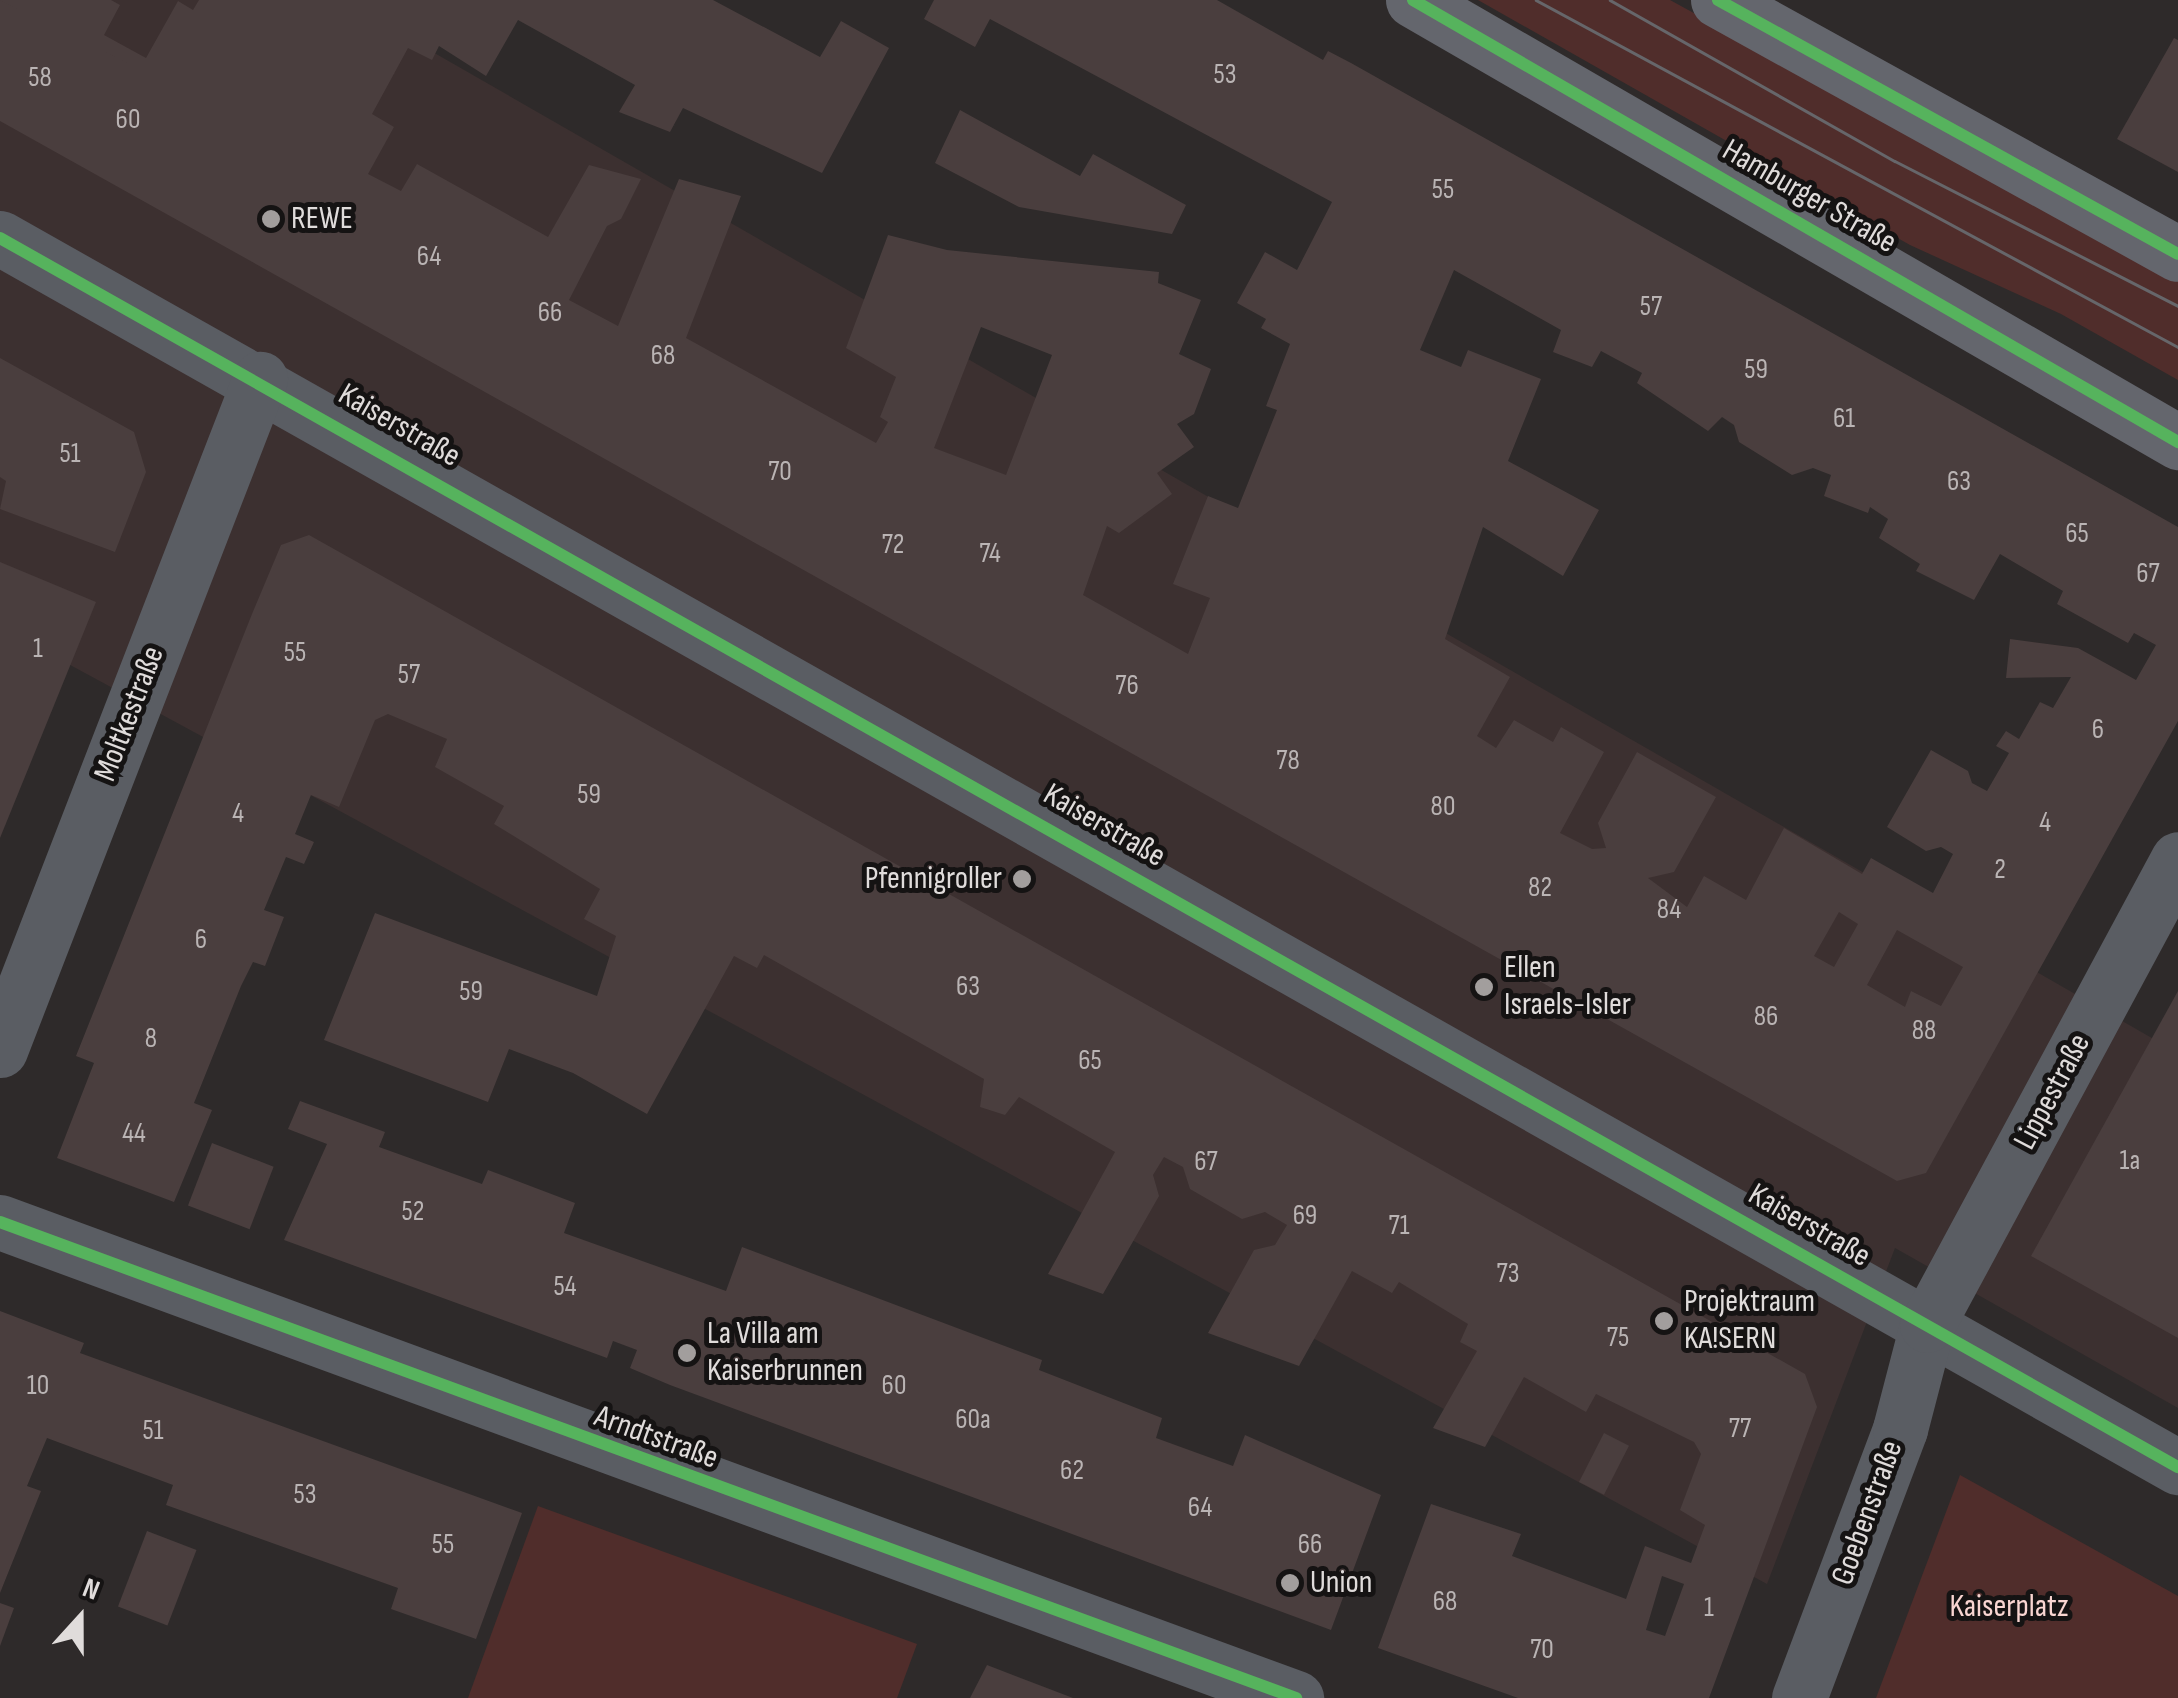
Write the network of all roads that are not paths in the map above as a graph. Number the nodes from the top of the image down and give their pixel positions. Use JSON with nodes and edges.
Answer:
{"nodes":[{"id":1,"x":1413,"y":0,"type":"edge"},
{"id":2,"x":1718,"y":0,"type":"edge"},
{"id":3,"x":0,"y":238,"type":"edge"},
{"id":4,"x":2178,"y":254,"type":"edge"},
{"id":5,"x":260,"y":379,"type":"junction"},
{"id":6,"x":2178,"y":442,"type":"edge"},
{"id":7,"x":2178,"y":860,"type":"edge"},
{"id":8,"x":0,"y":1050,"type":"edge"},
{"id":9,"x":0,"y":1222,"type":"edge"},
{"id":10,"x":1928,"y":1324,"type":"junction"},
{"id":11,"x":2178,"y":1467,"type":"edge"},
{"id":12,"x":1296,"y":1698,"type":"edge"},
{"id":13,"x":1799,"y":1698,"type":"edge"}],
"edges":[{"from":1,"to":6,"type":"main road","name":"Hamburger Straße"},
{"from":2,"to":4,"type":"main road"},
{"from":3,"to":5,"type":"street","name":"Kaiserstraße"},
{"from":5,"to":8,"type":"street","name":"Moltkestraße"},
{"from":5,"to":10,"type":"street","name":"Kaiserstraße"},
{"from":7,"to":10,"type":"street","name":"Lippestraße"},
{"from":9,"to":12,"type":"street","name":"Arndtstraße"},
{"from":10,"to":11,"type":"street","name":"Kaiserstraße"},
{"from":10,"to":13,"type":"street","name":"Goebenstraße"}]}
